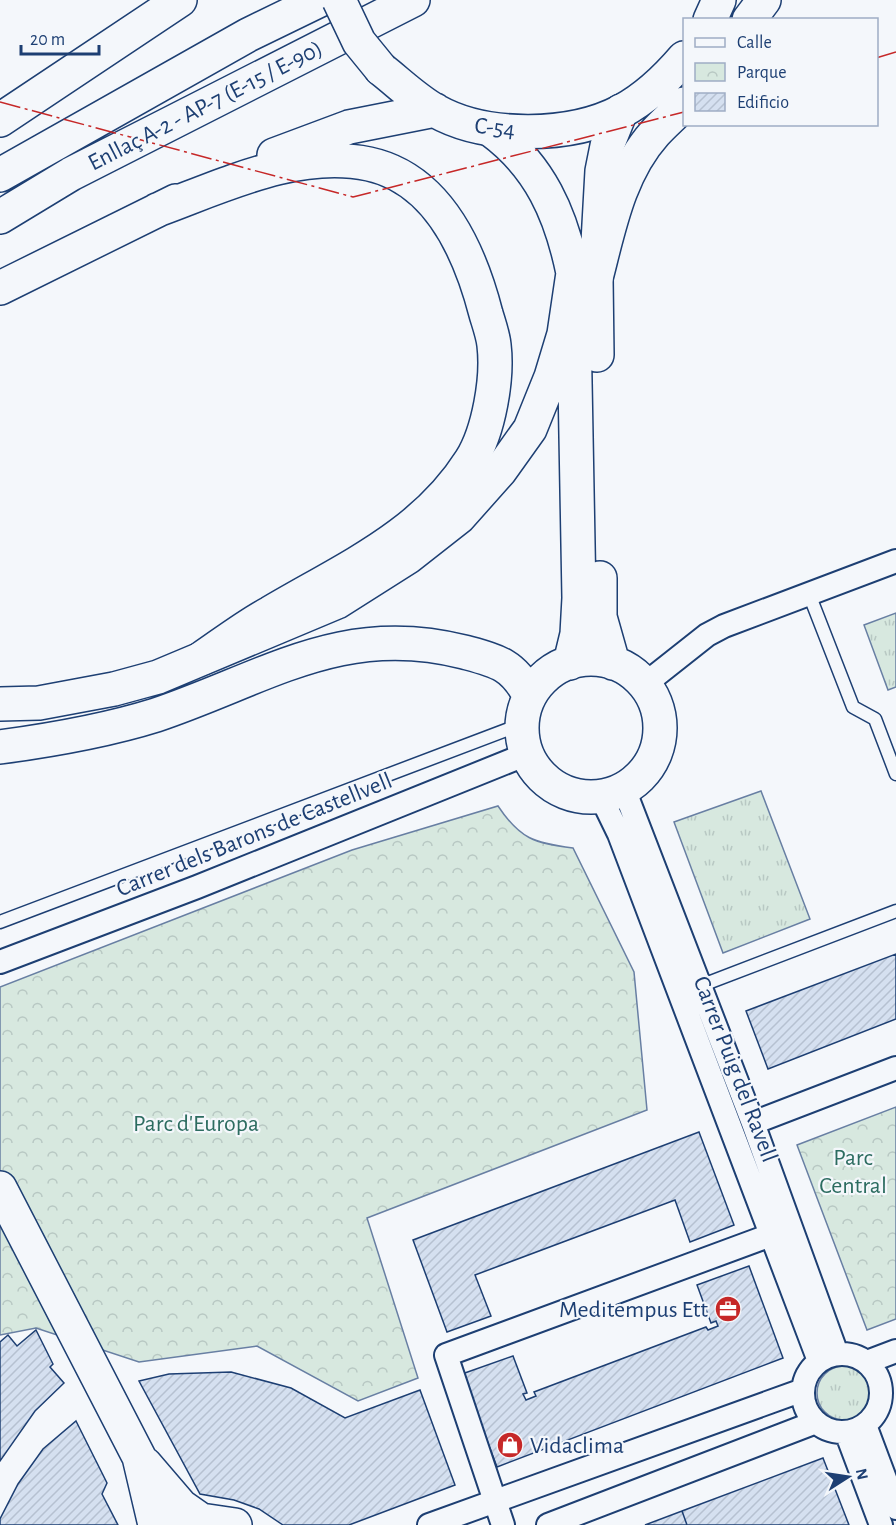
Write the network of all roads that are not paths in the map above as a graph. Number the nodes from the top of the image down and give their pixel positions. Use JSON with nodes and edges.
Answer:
{"nodes":[{"id":1,"x":321,"y":0,"type":"edge"},
{"id":2,"x":339,"y":0,"type":"edge"},
{"id":3,"x":413,"y":0,"type":"edge"},
{"id":4,"x":719,"y":0,"type":"edge"},
{"id":5,"x":764,"y":0,"type":"edge"},
{"id":6,"x":175,"y":3,"type":"edge"},
{"id":7,"x":711,"y":18,"type":"edge"},
{"id":8,"x":750,"y":18,"type":"edge"},
{"id":9,"x":683,"y":59,"type":"edge"},
{"id":10,"x":683,"y":105,"type":"edge"},
{"id":11,"x":435,"y":110,"type":"junction"},
{"id":12,"x":621,"y":111,"type":"junction"},
{"id":13,"x":0,"y":120,"type":"edge"},
{"id":14,"x":491,"y":130,"type":"junction"},
{"id":15,"x":0,"y":175,"type":"edge"},
{"id":16,"x":157,"y":210,"type":"junction"},
{"id":17,"x":0,"y":217,"type":"edge"},
{"id":18,"x":585,"y":276,"type":"junction"},
{"id":19,"x":0,"y":288,"type":"edge"},
{"id":20,"x":896,"y":561,"type":"edge"},
{"id":21,"x":808,"y":594,"type":"junction"},
{"id":22,"x":202,"y":658,"type":"junction"},
{"id":23,"x":570,"y":663,"type":"junction"},
{"id":24,"x":613,"y":663,"type":"junction"},
{"id":25,"x":645,"y":684,"type":"junction"},
{"id":26,"x":0,"y":704,"type":"edge"},
{"id":27,"x":526,"y":724,"type":"junction"},
{"id":28,"x":0,"y":747,"type":"edge"},
{"id":29,"x":896,"y":774,"type":"edge"},
{"id":30,"x":613,"y":793,"type":"junction"},
{"id":31,"x":896,"y":911,"type":"edge"},
{"id":32,"x":0,"y":922,"type":"edge"},
{"id":33,"x":0,"y":962,"type":"edge"},
{"id":34,"x":700,"y":986,"type":"junction"},
{"id":35,"x":896,"y":1068,"type":"edge"},
{"id":36,"x":753,"y":1123,"type":"junction"},
{"id":37,"x":0,"y":1188,"type":"edge"},
{"id":38,"x":771,"y":1235,"type":"junction"},
{"id":39,"x":896,"y":1352,"type":"edge"},
{"id":40,"x":828,"y":1357,"type":"junction"},
{"id":41,"x":867,"y":1362,"type":"junction"},
{"id":42,"x":803,"y":1390,"type":"junction"},
{"id":43,"x":888,"y":1395,"type":"edge"},
{"id":44,"x":816,"y":1422,"type":"junction"},
{"id":45,"x":856,"y":1428,"type":"junction"},
{"id":46,"x":139,"y":1457,"type":"junction"},
{"id":47,"x":495,"y":1501,"type":"junction"},
{"id":48,"x":896,"y":1508,"type":"edge"},
{"id":49,"x":191,"y":1522,"type":"edge"},
{"id":50,"x":156,"y":1525,"type":"edge"},
{"id":51,"x":235,"y":1525,"type":"edge"},
{"id":52,"x":429,"y":1525,"type":"edge"},
{"id":53,"x":503,"y":1525,"type":"edge"},
{"id":54,"x":548,"y":1525,"type":"edge"},
{"id":55,"x":881,"y":1525,"type":"edge"}],
"edges":[{"from":1,"to":15,"type":"main road","name":"Enllaç A-2 - AP-7 (E-15 / E-90)"},
{"from":2,"to":11,"type":"main road","name":"C-54","number":"C-54","bridge":true},
{"from":3,"to":17,"type":"main road","name":"Enllaç A-2 - AP-7 (E-15 / E-90)"},
{"from":4,"to":7,"type":"main road"},
{"from":5,"to":8,"type":"main road"},
{"from":6,"to":13,"type":"main road"},
{"from":9,"to":12,"type":"main road","name":"C-54","number":"C-54"},
{"from":10,"to":18,"type":"main road"},
{"from":11,"to":14,"type":"main road","name":"C-54","number":"C-54"},
{"from":11,"to":16,"type":"main road"},
{"from":12,"to":14,"type":"main road","name":"C-54","number":"C-54"},
{"from":12,"to":18,"type":"main road"},
{"from":14,"to":18,"type":"main road"},
{"from":16,"to":19,"type":"main road"},
{"from":16,"to":22,"type":"main road"},
{"from":18,"to":22,"type":"main road"},
{"from":18,"to":23,"type":"main road"},
{"from":18,"to":24,"type":"main road"},
{"from":20,"to":21,"type":"street"},
{"from":21,"to":25,"type":"street"},
{"from":21,"to":29,"type":"lane"},
{"from":22,"to":26,"type":"main road"},
{"from":23,"to":24,"type":"main road"},
{"from":23,"to":27,"type":"main road"},
{"from":24,"to":25,"type":"main road"},
{"from":25,"to":30,"type":"main road"},
{"from":27,"to":28,"type":"main road"},
{"from":27,"to":30,"type":"main road"},
{"from":27,"to":32,"type":"lane"},
{"from":27,"to":33,"type":"street","name":"Carrer dels Barons de Castellvell"},
{"from":30,"to":34,"type":"street","name":"Carrer Puig del Ravell"},
{"from":30,"to":38,"type":"street","name":"Carrer Puig del Ravell"},
{"from":31,"to":34,"type":"lane"},
{"from":34,"to":36,"type":"street","name":"Carrer Puig del Ravell"},
{"from":35,"to":36,"type":"street"},
{"from":36,"to":40,"type":"street","name":"Carrer Puig del Ravell"},
{"from":37,"to":46,"type":"main road"},
{"from":38,"to":40,"type":"street","name":"Carrer Puig del Ravell"},
{"from":38,"to":47,"type":"street"},
{"from":39,"to":41,"type":"street"},
{"from":40,"to":41,"type":"street"},
{"from":40,"to":42,"type":"street"},
{"from":41,"to":43,"type":"street"},
{"from":42,"to":44,"type":"street"},
{"from":42,"to":47,"type":"street"},
{"from":43,"to":45,"type":"street"},
{"from":44,"to":45,"type":"street"},
{"from":44,"to":54,"type":"street"},
{"from":45,"to":48,"type":"street"},
{"from":45,"to":55,"type":"street"},
{"from":46,"to":49,"type":"main road"},
{"from":46,"to":50,"type":"main road"},
{"from":47,"to":52,"type":"street"},
{"from":47,"to":53,"type":"street"},
{"from":49,"to":51,"type":"main road"}]}
